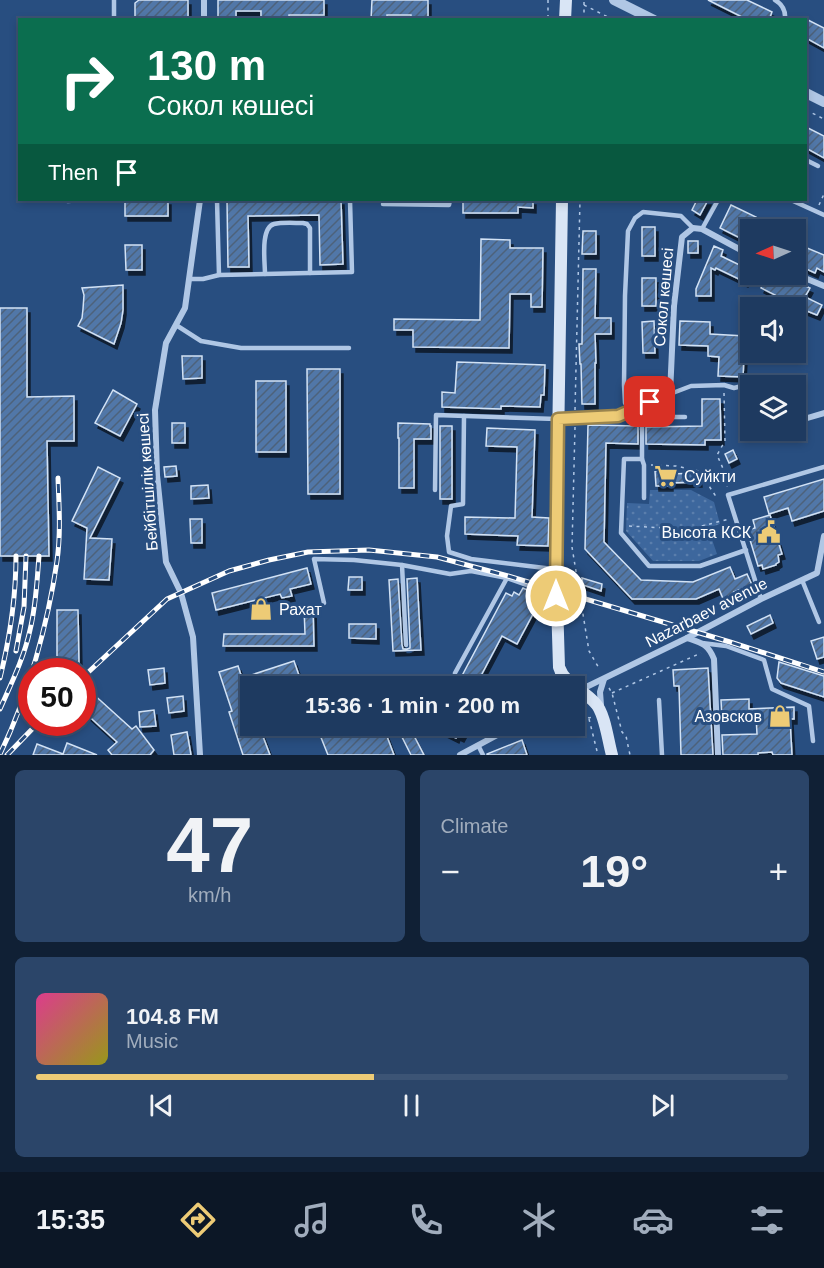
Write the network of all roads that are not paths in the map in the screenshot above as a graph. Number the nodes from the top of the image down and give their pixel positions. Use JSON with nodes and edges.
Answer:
{"nodes":[{"id":1,"x":114,"y":0,"type":"edge"},
{"id":2,"x":204,"y":0,"type":"edge"},
{"id":3,"x":566,"y":0,"type":"edge"},
{"id":4,"x":614,"y":0,"type":"edge"},
{"id":5,"x":775,"y":0,"type":"edge"},
{"id":6,"x":114,"y":18,"type":"edge"},
{"id":7,"x":204,"y":18,"type":"edge"},
{"id":8,"x":565,"y":18,"type":"edge"},
{"id":9,"x":650,"y":18,"type":"edge"},
{"id":10,"x":785,"y":18,"type":"edge"},
{"id":11,"x":807,"y":94,"type":"edge"},
{"id":12,"x":824,"y":102,"type":"edge"},
{"id":13,"x":807,"y":160,"type":"edge"},
{"id":14,"x":818,"y":166,"type":"dead end"},
{"id":15,"x":200,"y":201,"type":"edge"},
{"id":16,"x":218,"y":201,"type":"edge"},
{"id":17,"x":350,"y":201,"type":"edge"},
{"id":18,"x":450,"y":201,"type":"edge"},
{"id":19,"x":562,"y":201,"type":"edge"},
{"id":20,"x":717,"y":201,"type":"edge"},
{"id":21,"x":793,"y":201,"type":"edge"},
{"id":22,"x":383,"y":204,"type":"dead end"},
{"id":23,"x":824,"y":215,"type":"edge"},
{"id":24,"x":693,"y":228,"type":"junction"},
{"id":25,"x":702,"y":229,"type":"junction"},
{"id":26,"x":740,"y":250,"type":"edge"},
{"id":27,"x":310,"y":273,"type":"junction"},
{"id":28,"x":265,"y":274,"type":"junction"},
{"id":29,"x":219,"y":275,"type":"junction"},
{"id":30,"x":189,"y":279,"type":"junction"},
{"id":31,"x":806,"y":279,"type":"edge"},
{"id":32,"x":824,"y":286,"type":"edge"},
{"id":33,"x":176,"y":325,"type":"junction"},
{"id":34,"x":349,"y":348,"type":"dead end"},
{"id":35,"x":740,"y":386,"type":"edge"},
{"id":36,"x":669,"y":394,"type":"junction"},
{"id":37,"x":630,"y":410,"type":"junction"},
{"id":38,"x":824,"y":413,"type":"edge"},
{"id":39,"x":464,"y":416,"type":"junction"},
{"id":40,"x":642,"y":417,"type":"junction"},
{"id":41,"x":685,"y":417,"type":"dead end"},
{"id":42,"x":806,"y":418,"type":"edge"},
{"id":43,"x":558,"y":419,"type":"junction"},
{"id":44,"x":643,"y":462,"type":"junction"},
{"id":45,"x":824,"y":467,"type":"edge"},
{"id":46,"x":435,"y":490,"type":"dead end"},
{"id":47,"x":644,"y":498,"type":"dead end"},
{"id":48,"x":824,"y":536,"type":"edge"},
{"id":49,"x":746,"y":550,"type":"junction"},
{"id":50,"x":402,"y":566,"type":"junction"},
{"id":51,"x":556,"y":569,"type":"junction"},
{"id":52,"x":820,"y":572,"type":"edge"},
{"id":53,"x":507,"y":578,"type":"junction"},
{"id":54,"x":802,"y":580,"type":"junction"},
{"id":55,"x":556,"y":596,"type":"junction"},
{"id":56,"x":761,"y":599,"type":"junction"},
{"id":57,"x":324,"y":603,"type":"dead end"},
{"id":58,"x":819,"y":622,"type":"dead end"},
{"id":59,"x":687,"y":638,"type":"junction"},
{"id":60,"x":702,"y":643,"type":"junction"},
{"id":61,"x":406,"y":645,"type":"dead end"},
{"id":62,"x":558,"y":667,"type":"junction"},
{"id":63,"x":455,"y":673,"type":"dead end"},
{"id":64,"x":558,"y":676,"type":"edge"},
{"id":65,"x":563,"y":676,"type":"edge"},
{"id":66,"x":604,"y":679,"type":"junction"},
{"id":67,"x":585,"y":688,"type":"edge"},
{"id":68,"x":585,"y":697,"type":"edge"},
{"id":69,"x":659,"y":700,"type":"dead end"},
{"id":70,"x":602,"y":714,"type":"junction"},
{"id":71,"x":495,"y":736,"type":"edge"},
{"id":72,"x":813,"y":741,"type":"dead end"},
{"id":73,"x":478,"y":745,"type":"junction"},
{"id":74,"x":200,"y":755,"type":"edge"},
{"id":75,"x":460,"y":755,"type":"edge"},
{"id":76,"x":483,"y":755,"type":"edge"},
{"id":77,"x":612,"y":755,"type":"edge"},
{"id":78,"x":662,"y":755,"type":"edge"},
{"id":79,"x":718,"y":755,"type":"edge"}],
"edges":[{"from":1,"to":6,"type":"lane"},
{"from":2,"to":7,"type":"street"},
{"from":3,"to":8,"type":"main road"},
{"from":4,"to":9,"type":"street"},
{"from":5,"to":10,"type":"lane"},
{"from":11,"to":12,"type":"street"},
{"from":13,"to":14,"type":"lane"},
{"from":15,"to":30,"type":"street","name":"Бейбітшілік көшесі"},
{"from":16,"to":29,"type":"lane"},
{"from":17,"to":27,"type":"lane"},
{"from":18,"to":22,"type":"lane"},
{"from":19,"to":43,"type":"main road"},
{"from":20,"to":25,"type":"lane"},
{"from":21,"to":23,"type":"lane"},
{"from":24,"to":25,"type":"street"},
{"from":24,"to":36,"type":"street","name":"Сокол көшесі"},
{"from":24,"to":37,"type":"lane"},
{"from":25,"to":26,"type":"street"},
{"from":27,"to":28,"type":"lane"},
{"from":27,"to":28,"type":"lane"},
{"from":28,"to":29,"type":"lane"},
{"from":29,"to":30,"type":"lane"},
{"from":30,"to":33,"type":"street","name":"Бейбітшілік көшесі"},
{"from":31,"to":32,"type":"street"},
{"from":33,"to":34,"type":"lane"},
{"from":33,"to":74,"type":"street","name":"Бейбітшілік көшесі"},
{"from":35,"to":36,"type":"lane"},
{"from":36,"to":37,"type":"street"},
{"from":37,"to":40,"type":"lane"},
{"from":37,"to":43,"type":"street"},
{"from":38,"to":42,"type":"street"},
{"from":39,"to":43,"type":"lane"},
{"from":39,"to":46,"type":"lane"},
{"from":39,"to":51,"type":"lane"},
{"from":40,"to":41,"type":"lane"},
{"from":40,"to":44,"type":"lane"},
{"from":43,"to":51,"type":"main road"},
{"from":44,"to":47,"type":"lane"},
{"from":44,"to":49,"type":"lane"},
{"from":45,"to":49,"type":"lane"},
{"from":48,"to":52,"type":"street","name":"Nazarbaev avenue"},
{"from":49,"to":56,"type":"lane"},
{"from":50,"to":53,"type":"lane"},
{"from":50,"to":57,"type":"lane"},
{"from":50,"to":61,"type":"lane"},
{"from":51,"to":55,"type":"main road"},
{"from":52,"to":54,"type":"street","name":"Nazarbaev avenue"},
{"from":53,"to":55,"type":"lane"},
{"from":53,"to":63,"type":"lane"},
{"from":54,"to":56,"type":"street","name":"Nazarbaev avenue"},
{"from":54,"to":58,"type":"lane"},
{"from":55,"to":62,"type":"main road"},
{"from":56,"to":59,"type":"street","name":"Nazarbaev avenue"},
{"from":59,"to":60,"type":"street"},
{"from":59,"to":66,"type":"street","name":"Nazarbaev avenue"},
{"from":60,"to":72,"type":"lane"},
{"from":60,"to":79,"type":"street"},
{"from":62,"to":64,"type":"street"},
{"from":62,"to":65,"type":"main road"},
{"from":66,"to":67,"type":"street","name":"Nazarbaev avenue"},
{"from":66,"to":70,"type":"street"},
{"from":68,"to":70,"type":"main road"},
{"from":69,"to":78,"type":"lane"},
{"from":70,"to":77,"type":"main road"},
{"from":71,"to":73,"type":"street"},
{"from":73,"to":75,"type":"street"},
{"from":73,"to":76,"type":"lane"}]}
